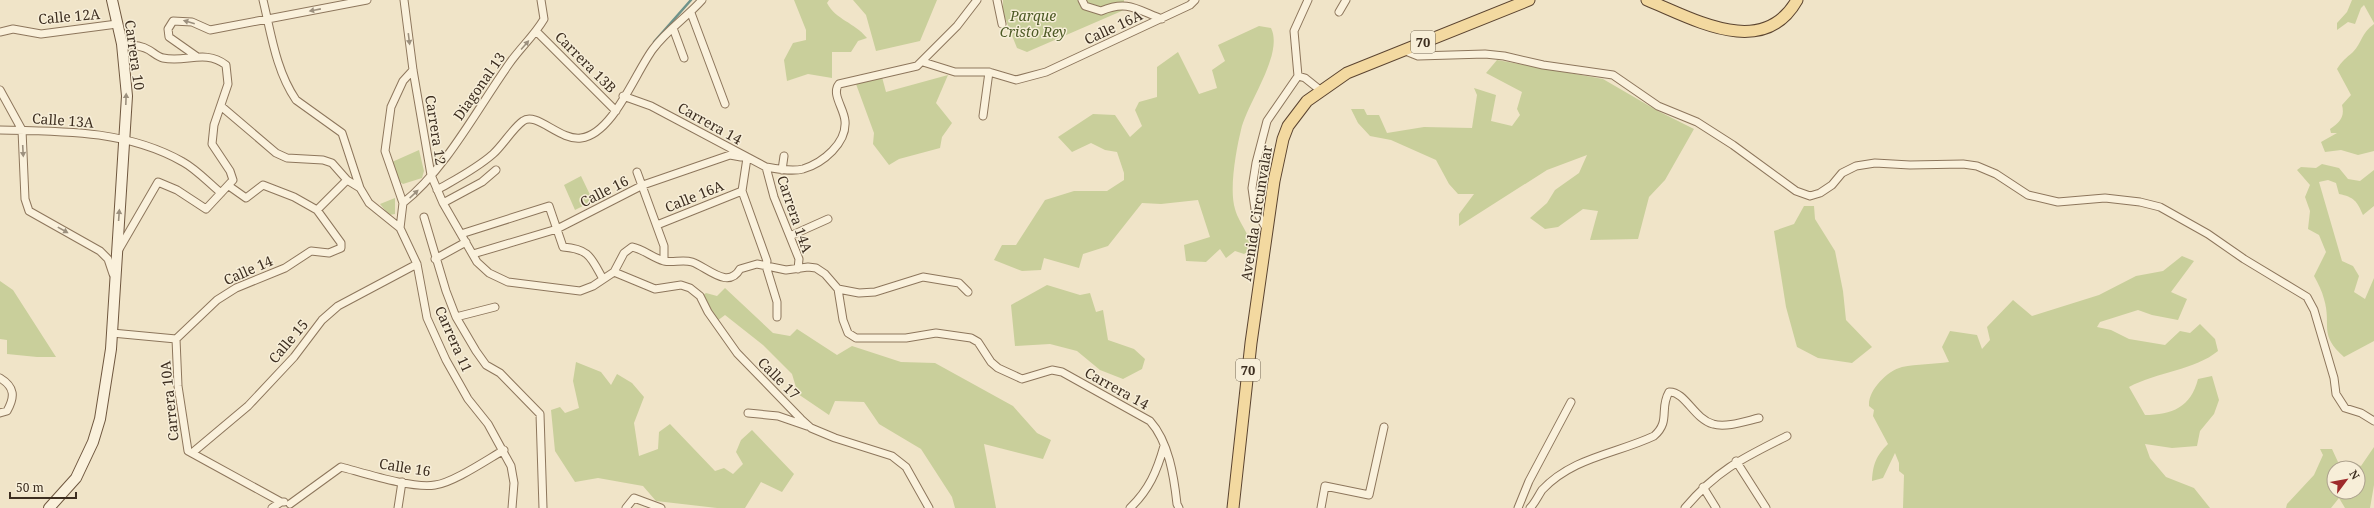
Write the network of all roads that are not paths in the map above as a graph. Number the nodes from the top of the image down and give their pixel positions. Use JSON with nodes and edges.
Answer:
{"nodes":[{"id":1,"x":112,"y":0,"type":"edge"},
{"id":2,"x":263,"y":0,"type":"edge"},
{"id":3,"x":367,"y":0,"type":"edge"},
{"id":4,"x":404,"y":0,"type":"edge"},
{"id":5,"x":541,"y":0,"type":"edge"},
{"id":6,"x":702,"y":0,"type":"edge"},
{"id":7,"x":977,"y":0,"type":"edge"},
{"id":8,"x":997,"y":0,"type":"edge"},
{"id":9,"x":1082,"y":0,"type":"edge"},
{"id":10,"x":1195,"y":0,"type":"edge"},
{"id":11,"x":1308,"y":0,"type":"edge"},
{"id":12,"x":1346,"y":0,"type":"edge"},
{"id":13,"x":1529,"y":0,"type":"edge"},
{"id":14,"x":1647,"y":0,"type":"edge"},
{"id":15,"x":1797,"y":0,"type":"edge"},
{"id":16,"x":1126,"y":2,"type":"edge"},
{"id":17,"x":691,"y":12,"type":"junction"},
{"id":18,"x":1339,"y":12,"type":"dead end"},
{"id":19,"x":1162,"y":19,"type":"junction"},
{"id":20,"x":267,"y":20,"type":"junction"},
{"id":21,"x":117,"y":24,"type":"junction"},
{"id":22,"x":1002,"y":24,"type":"dead end"},
{"id":23,"x":674,"y":28,"type":"junction"},
{"id":24,"x":0,"y":32,"type":"edge"},
{"id":25,"x":537,"y":32,"type":"junction"},
{"id":26,"x":122,"y":44,"type":"junction"},
{"id":27,"x":1402,"y":50,"type":"junction"},
{"id":28,"x":196,"y":56,"type":"junction"},
{"id":29,"x":684,"y":58,"type":"dead end"},
{"id":30,"x":923,"y":62,"type":"junction"},
{"id":31,"x":413,"y":70,"type":"junction"},
{"id":32,"x":989,"y":72,"type":"junction"},
{"id":33,"x":1298,"y":76,"type":"junction"},
{"id":34,"x":0,"y":90,"type":"edge"},
{"id":35,"x":1320,"y":90,"type":"junction"},
{"id":36,"x":623,"y":96,"type":"junction"},
{"id":37,"x":725,"y":104,"type":"dead end"},
{"id":38,"x":222,"y":107,"type":"junction"},
{"id":39,"x":616,"y":111,"type":"junction"},
{"id":40,"x":982,"y":116,"type":"dead end"},
{"id":41,"x":0,"y":130,"type":"edge"},
{"id":42,"x":22,"y":130,"type":"junction"},
{"id":43,"x":124,"y":138,"type":"junction"},
{"id":44,"x":784,"y":156,"type":"dead end"},
{"id":45,"x":747,"y":158,"type":"junction"},
{"id":46,"x":766,"y":167,"type":"junction"},
{"id":47,"x":496,"y":170,"type":"dead end"},
{"id":48,"x":782,"y":170,"type":"junction"},
{"id":49,"x":637,"y":172,"type":"dead end"},
{"id":50,"x":430,"y":176,"type":"junction"},
{"id":51,"x":346,"y":180,"type":"junction"},
{"id":52,"x":643,"y":185,"type":"junction"},
{"id":53,"x":229,"y":186,"type":"junction"},
{"id":54,"x":360,"y":188,"type":"junction"},
{"id":55,"x":437,"y":190,"type":"junction"},
{"id":56,"x":742,"y":191,"type":"junction"},
{"id":57,"x":221,"y":193,"type":"junction"},
{"id":58,"x":403,"y":203,"type":"junction"},
{"id":59,"x":443,"y":203,"type":"junction"},
{"id":60,"x":317,"y":210,"type":"junction"},
{"id":61,"x":424,"y":217,"type":"dead end"},
{"id":62,"x":828,"y":219,"type":"dead end"},
{"id":63,"x":657,"y":225,"type":"junction"},
{"id":64,"x":400,"y":228,"type":"junction"},
{"id":65,"x":557,"y":229,"type":"junction"},
{"id":66,"x":1268,"y":232,"type":"junction"},
{"id":67,"x":461,"y":234,"type":"junction"},
{"id":68,"x":790,"y":236,"type":"junction"},
{"id":69,"x":466,"y":242,"type":"junction"},
{"id":70,"x":117,"y":253,"type":"junction"},
{"id":71,"x":473,"y":254,"type":"junction"},
{"id":72,"x":434,"y":259,"type":"junction"},
{"id":73,"x":664,"y":261,"type":"junction"},
{"id":74,"x":416,"y":264,"type":"junction"},
{"id":75,"x":766,"y":266,"type":"junction"},
{"id":76,"x":798,"y":269,"type":"junction"},
{"id":77,"x":614,"y":272,"type":"junction"},
{"id":78,"x":603,"y":278,"type":"junction"},
{"id":79,"x":115,"y":282,"type":"junction"},
{"id":80,"x":838,"y":289,"type":"junction"},
{"id":81,"x":968,"y":292,"type":"dead end"},
{"id":82,"x":495,"y":307,"type":"dead end"},
{"id":83,"x":456,"y":317,"type":"junction"},
{"id":84,"x":777,"y":317,"type":"dead end"},
{"id":85,"x":112,"y":333,"type":"junction"},
{"id":86,"x":176,"y":338,"type":"junction"},
{"id":87,"x":0,"y":378,"type":"edge"},
{"id":88,"x":1571,"y":402,"type":"dead end"},
{"id":89,"x":0,"y":413,"type":"edge"},
{"id":90,"x":748,"y":413,"type":"dead end"},
{"id":91,"x":1759,"y":418,"type":"dead end"},
{"id":92,"x":2374,"y":421,"type":"edge"},
{"id":93,"x":1384,"y":427,"type":"dead end"},
{"id":94,"x":811,"y":428,"type":"junction"},
{"id":95,"x":1787,"y":436,"type":"dead end"},
{"id":96,"x":1164,"y":446,"type":"junction"},
{"id":97,"x":504,"y":450,"type":"junction"},
{"id":98,"x":192,"y":453,"type":"junction"},
{"id":99,"x":1736,"y":461,"type":"junction"},
{"id":100,"x":402,"y":482,"type":"junction"},
{"id":101,"x":1703,"y":486,"type":"junction"},
{"id":102,"x":281,"y":502,"type":"junction"},
{"id":103,"x":291,"y":506,"type":"edge"},
{"id":104,"x":49,"y":508,"type":"edge"},
{"id":105,"x":272,"y":508,"type":"edge"},
{"id":106,"x":398,"y":508,"type":"edge"},
{"id":107,"x":512,"y":508,"type":"edge"},
{"id":108,"x":544,"y":508,"type":"edge"},
{"id":109,"x":626,"y":508,"type":"edge"},
{"id":110,"x":661,"y":508,"type":"edge"},
{"id":111,"x":930,"y":508,"type":"edge"},
{"id":112,"x":1130,"y":508,"type":"edge"},
{"id":113,"x":1179,"y":508,"type":"edge"},
{"id":114,"x":1233,"y":508,"type":"edge"},
{"id":115,"x":1321,"y":508,"type":"edge"},
{"id":116,"x":1518,"y":508,"type":"edge"},
{"id":117,"x":1530,"y":508,"type":"edge"},
{"id":118,"x":1685,"y":508,"type":"edge"},
{"id":119,"x":1716,"y":508,"type":"edge"},
{"id":120,"x":1766,"y":508,"type":"edge"}],
"edges":[{"from":1,"to":21,"type":"street","name":"Carrera 10"},
{"from":2,"to":20,"type":"street","name":"Carrera 11"},
{"from":3,"to":20,"type":"street","one_way":true},
{"from":4,"to":31,"type":"street","name":"Carrera 12","one_way":true},
{"from":5,"to":25,"type":"street","name":"Diagonal 13"},
{"from":6,"to":17,"type":"street"},
{"from":7,"to":30,"type":"street"},
{"from":8,"to":22,"type":"street"},
{"from":9,"to":16,"type":"street"},
{"from":10,"to":19,"type":"street","name":"Calle 16A"},
{"from":11,"to":33,"type":"street"},
{"from":12,"to":18,"type":"street"},
{"from":13,"to":27,"type":"main road","name":"Avenida Circunvalar","number":"70"},
{"from":14,"to":15,"type":"main road"},
{"from":16,"to":19,"type":"street"},
{"from":17,"to":23,"type":"street"},
{"from":17,"to":37,"type":"street"},
{"from":19,"to":32,"type":"street","name":"Calle 16A"},
{"from":20,"to":28,"type":"street","one_way":true},
{"from":20,"to":54,"type":"street","name":"Carrera 11"},
{"from":21,"to":24,"type":"street","name":"Calle 12A"},
{"from":21,"to":26,"type":"street","name":"Carrera 10"},
{"from":23,"to":29,"type":"street"},
{"from":23,"to":36,"type":"street"},
{"from":25,"to":39,"type":"street","name":"Carrera 13B"},
{"from":50,"to":25,"type":"street","name":"Diagonal 13","one_way":true},
{"from":26,"to":28,"type":"street"},
{"from":43,"to":26,"type":"street","name":"Carrera 10","one_way":true},
{"from":27,"to":35,"type":"main road","name":"Avenida Circunvalar","number":"70"},
{"from":27,"to":92,"type":"street"},
{"from":28,"to":38,"type":"street"},
{"from":30,"to":32,"type":"street","name":"Calle 16A"},
{"from":30,"to":48,"type":"street"},
{"from":31,"to":50,"type":"street","name":"Carrera 12"},
{"from":31,"to":58,"type":"street"},
{"from":32,"to":40,"type":"street"},
{"from":33,"to":35,"type":"street"},
{"from":33,"to":66,"type":"street"},
{"from":34,"to":42,"type":"street"},
{"from":35,"to":66,"type":"main road","name":"Avenida Circunvalar","number":"70"},
{"from":36,"to":39,"type":"street"},
{"from":36,"to":45,"type":"street","name":"Carrera 14"},
{"from":38,"to":51,"type":"street"},
{"from":38,"to":53,"type":"street"},
{"from":39,"to":55,"type":"street"},
{"from":41,"to":42,"type":"street","name":"Calle 13A"},
{"from":42,"to":43,"type":"street","name":"Calle 13A"},
{"from":42,"to":79,"type":"street","one_way":true},
{"from":43,"to":57,"type":"street","name":"Calle 13A"},
{"from":70,"to":43,"type":"street","name":"Carrera 10","one_way":true},
{"from":44,"to":48,"type":"street"},
{"from":45,"to":46,"type":"street"},
{"from":45,"to":52,"type":"street","name":"Calle 16"},
{"from":45,"to":56,"type":"street","name":"Carrera 14"},
{"from":46,"to":48,"type":"street"},
{"from":46,"to":68,"type":"street","name":"Carrera 14A"},
{"from":47,"to":59,"type":"street"},
{"from":49,"to":52,"type":"street"},
{"from":50,"to":55,"type":"street","name":"Carrera 12"},
{"from":58,"to":50,"type":"street","name":"Diagonal 13","one_way":true},
{"from":51,"to":54,"type":"street","name":"Carrera 11"},
{"from":51,"to":60,"type":"street"},
{"from":52,"to":63,"type":"street"},
{"from":52,"to":65,"type":"street","name":"Calle 16"},
{"from":53,"to":57,"type":"street"},
{"from":53,"to":60,"type":"street"},
{"from":54,"to":64,"type":"street","name":"Carrera 11"},
{"from":55,"to":59,"type":"street","name":"Carrera 12"},
{"from":56,"to":63,"type":"street","name":"Calle 16A"},
{"from":56,"to":75,"type":"street","name":"Carrera 14"},
{"from":57,"to":70,"type":"street"},
{"from":58,"to":64,"type":"street"},
{"from":59,"to":67,"type":"street","name":"Carrera 12"},
{"from":60,"to":86,"type":"street","name":"Calle 14"},
{"from":61,"to":72,"type":"street"},
{"from":62,"to":68,"type":"street"},
{"from":63,"to":73,"type":"street"},
{"from":64,"to":74,"type":"street","name":"Carrera 11"},
{"from":65,"to":67,"type":"street"},
{"from":65,"to":71,"type":"street","name":"Calle 16"},
{"from":65,"to":78,"type":"street"},
{"from":66,"to":114,"type":"main road","name":"Avenida Circunvalar","number":"70"},
{"from":67,"to":69,"type":"street","name":"Carrera 12"},
{"from":68,"to":76,"type":"street","name":"Carrera 14A"},
{"from":69,"to":71,"type":"street","name":"Carrera 12"},
{"from":69,"to":72,"type":"street"},
{"from":70,"to":79,"type":"street","name":"Carrera 10"},
{"from":71,"to":78,"type":"street"},
{"from":72,"to":83,"type":"street"},
{"from":73,"to":75,"type":"street"},
{"from":73,"to":77,"type":"street"},
{"from":74,"to":97,"type":"street","name":"Carrera 11"},
{"from":74,"to":98,"type":"street","name":"Calle 15"},
{"from":75,"to":76,"type":"street"},
{"from":75,"to":84,"type":"street","name":"Carrera 14"},
{"from":76,"to":80,"type":"street"},
{"from":77,"to":78,"type":"street"},
{"from":77,"to":94,"type":"street","name":"Calle 17"},
{"from":79,"to":85,"type":"street","name":"Carrera 10"},
{"from":80,"to":81,"type":"street"},
{"from":80,"to":96,"type":"street","name":"Carrera 14"},
{"from":82,"to":83,"type":"street"},
{"from":83,"to":108,"type":"street"},
{"from":85,"to":86,"type":"street"},
{"from":85,"to":104,"type":"street","name":"Carrera 10"},
{"from":86,"to":98,"type":"street","name":"Carrera 10A"},
{"from":87,"to":89,"type":"street"},
{"from":88,"to":116,"type":"street"},
{"from":90,"to":94,"type":"street"},
{"from":91,"to":117,"type":"street"},
{"from":93,"to":115,"type":"street"},
{"from":94,"to":111,"type":"street","name":"Calle 17"},
{"from":95,"to":99,"type":"street"},
{"from":96,"to":112,"type":"street"},
{"from":96,"to":113,"type":"street","name":"Carrera 14"},
{"from":97,"to":100,"type":"street","name":"Calle 16"},
{"from":97,"to":107,"type":"street","name":"Carrera 11"},
{"from":98,"to":102,"type":"street","name":"Carrera 10A"},
{"from":99,"to":101,"type":"street"},
{"from":99,"to":120,"type":"street"},
{"from":100,"to":103,"type":"street","name":"Calle 16"},
{"from":100,"to":106,"type":"street"},
{"from":101,"to":118,"type":"street"},
{"from":101,"to":119,"type":"street"},
{"from":102,"to":103,"type":"street","name":"Carrera 10A"},
{"from":102,"to":105,"type":"street"},
{"from":109,"to":110,"type":"street"}]}
